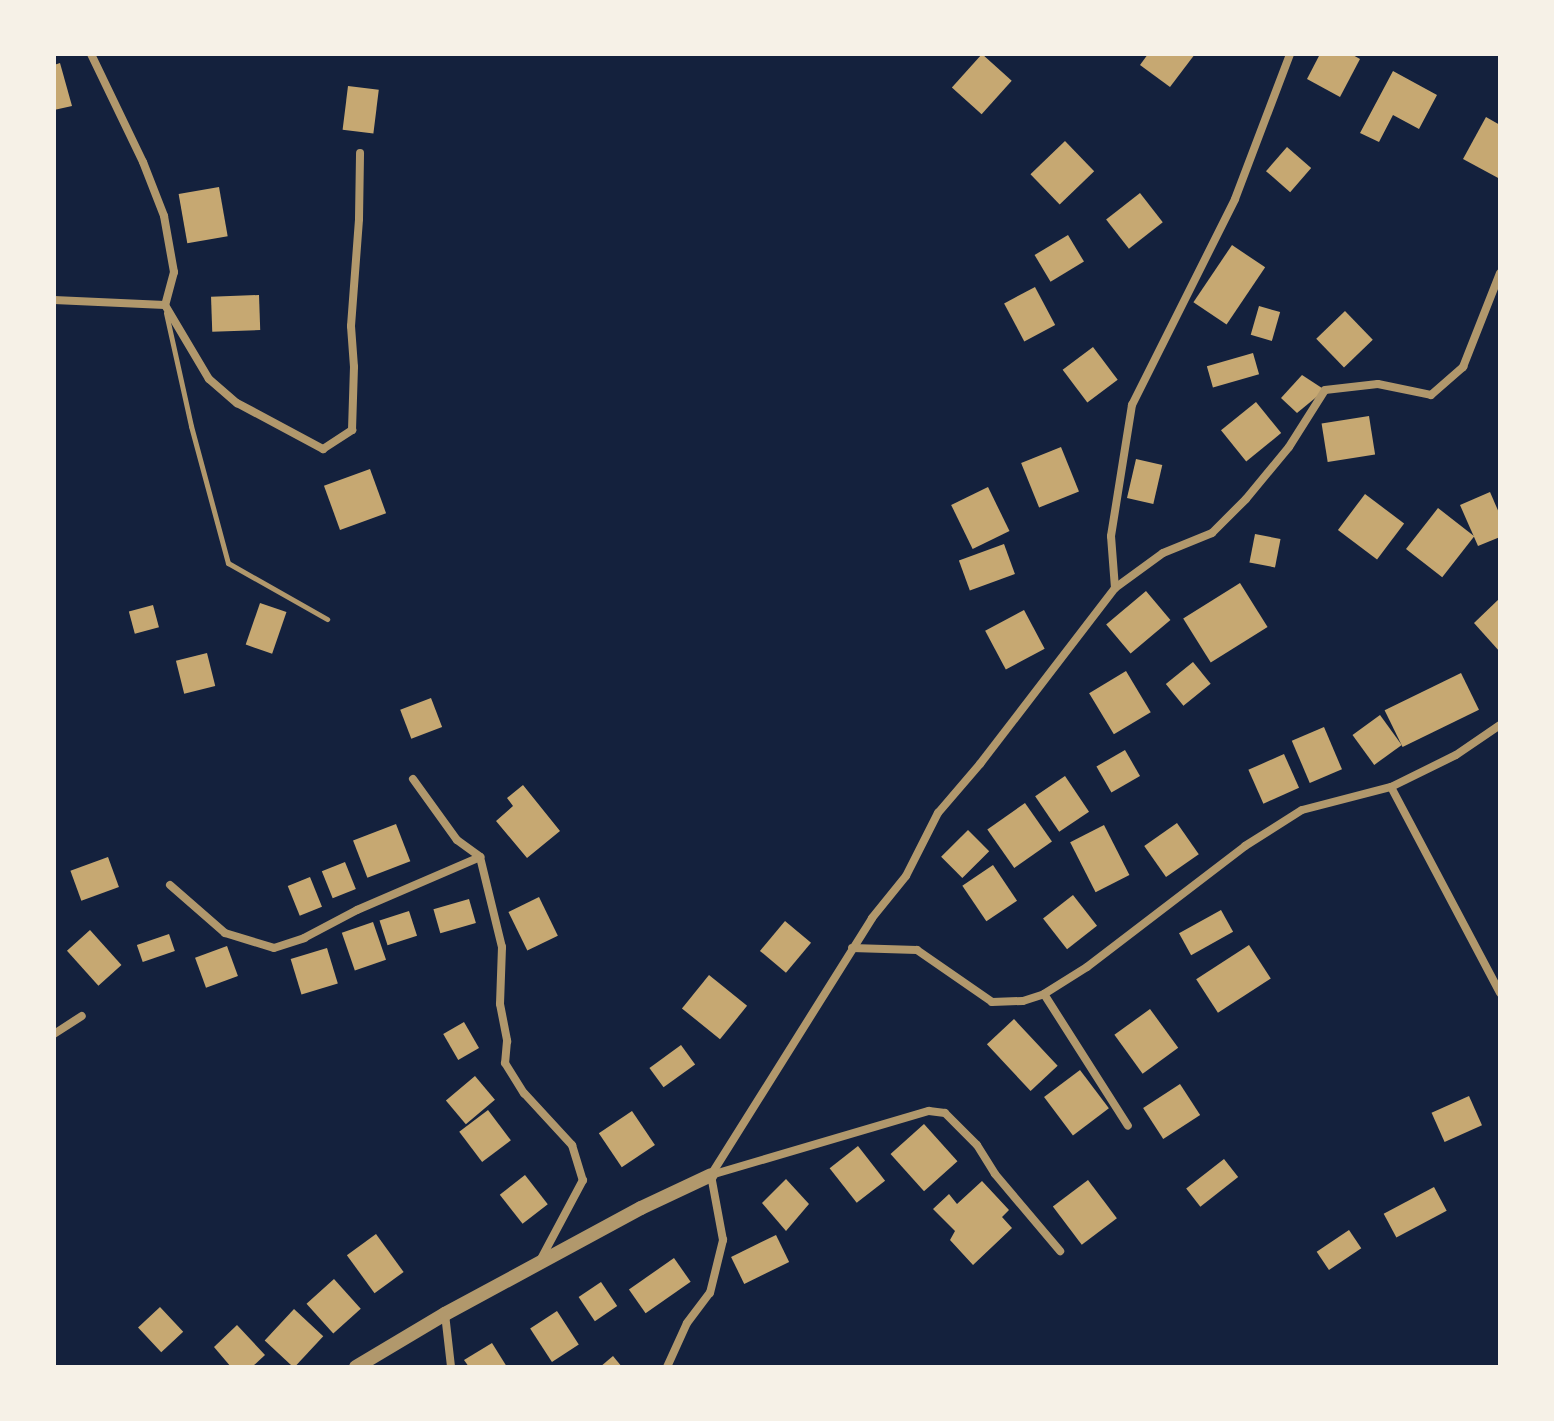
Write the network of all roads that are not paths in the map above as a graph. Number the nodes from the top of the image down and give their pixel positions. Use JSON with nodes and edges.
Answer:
{"nodes":[{"id":1,"x":91,"y":54,"type":"edge"},
{"id":2,"x":1290,"y":54,"type":"edge"},
{"id":3,"x":360,"y":153,"type":"dead end"},
{"id":4,"x":1500,"y":273,"type":"edge"},
{"id":5,"x":54,"y":300,"type":"edge"},
{"id":6,"x":165,"y":305,"type":"junction"},
{"id":7,"x":1115,"y":588,"type":"junction"},
{"id":8,"x":327,"y":619,"type":"dead end"},
{"id":9,"x":1500,"y":725,"type":"edge"},
{"id":10,"x":413,"y":779,"type":"dead end"},
{"id":11,"x":1391,"y":787,"type":"junction"},
{"id":12,"x":480,"y":857,"type":"junction"},
{"id":13,"x":170,"y":885,"type":"dead end"},
{"id":14,"x":852,"y":948,"type":"junction"},
{"id":15,"x":1500,"y":993,"type":"edge"},
{"id":16,"x":1044,"y":994,"type":"junction"},
{"id":17,"x":82,"y":1016,"type":"dead end"},
{"id":18,"x":54,"y":1034,"type":"edge"},
{"id":19,"x":1128,"y":1126,"type":"dead end"},
{"id":20,"x":711,"y":1175,"type":"junction"},
{"id":21,"x":1060,"y":1251,"type":"dead end"},
{"id":22,"x":538,"y":1265,"type":"junction"},
{"id":23,"x":445,"y":1314,"type":"junction"},
{"id":24,"x":356,"y":1367,"type":"edge"},
{"id":25,"x":451,"y":1367,"type":"edge"},
{"id":26,"x":667,"y":1367,"type":"edge"}],
"edges":[{"from":1,"to":6,"type":"street"},
{"from":2,"to":7,"type":"street"},
{"from":3,"to":6,"type":"street"},
{"from":4,"to":7,"type":"street"},
{"from":5,"to":6,"type":"street"},
{"from":6,"to":8,"type":"lane"},
{"from":7,"to":14,"type":"street"},
{"from":9,"to":11,"type":"street"},
{"from":10,"to":12,"type":"street"},
{"from":11,"to":15,"type":"street"},
{"from":11,"to":16,"type":"street"},
{"from":12,"to":13,"type":"street"},
{"from":12,"to":22,"type":"street"},
{"from":14,"to":16,"type":"street"},
{"from":14,"to":20,"type":"street"},
{"from":16,"to":19,"type":"street"},
{"from":17,"to":18,"type":"street"},
{"from":20,"to":21,"type":"street"},
{"from":20,"to":22,"type":"street"},
{"from":20,"to":26,"type":"street"},
{"from":22,"to":23,"type":"street"},
{"from":23,"to":24,"type":"street"},
{"from":23,"to":25,"type":"street"}]}
